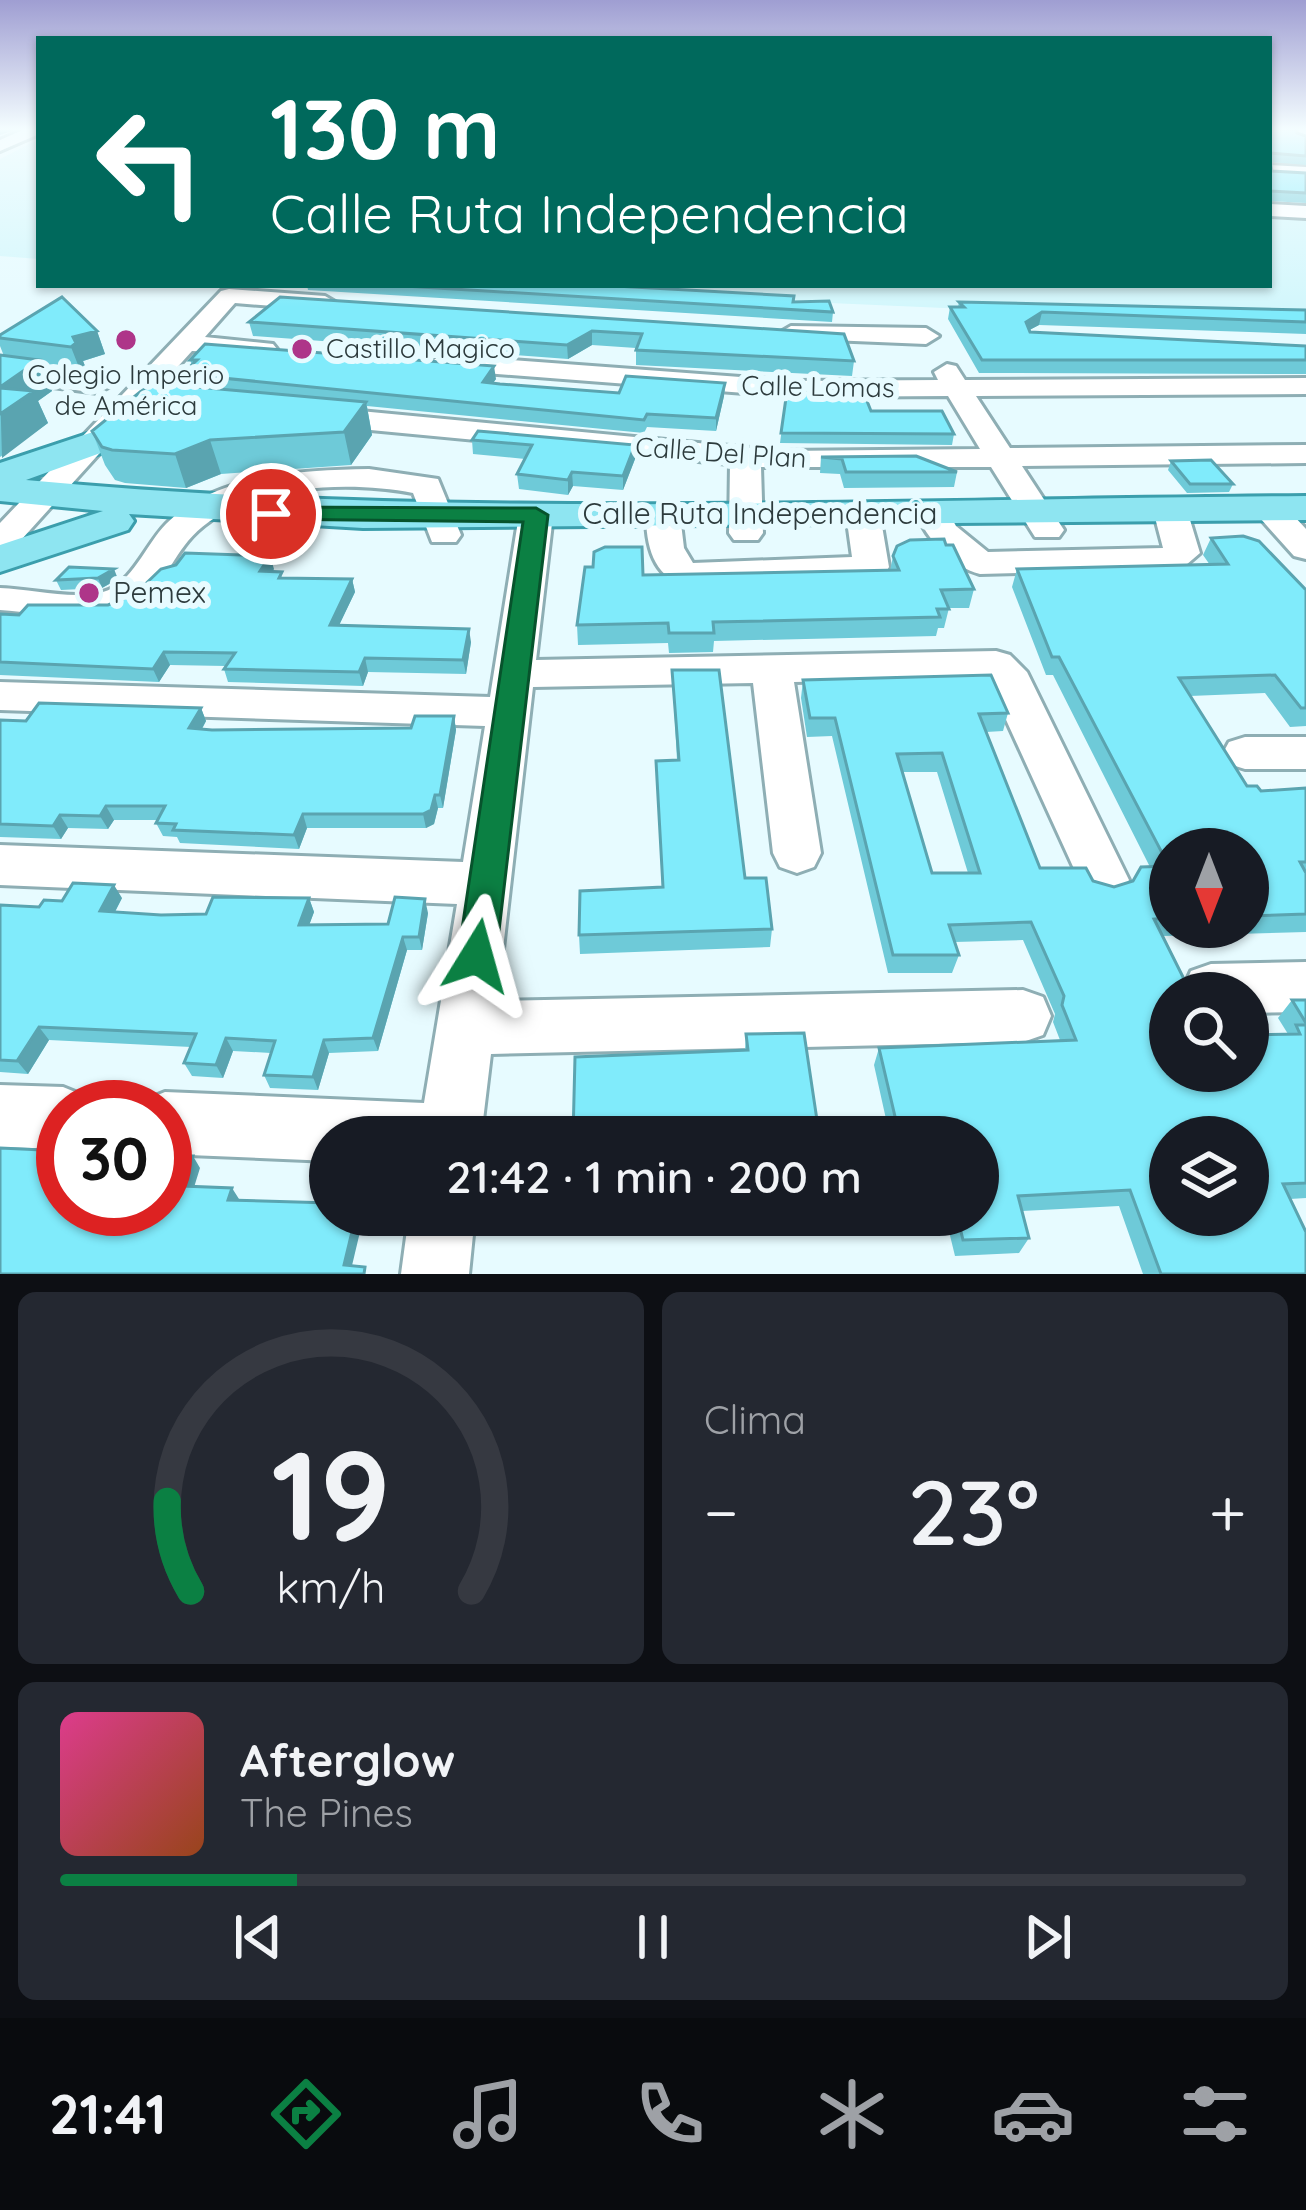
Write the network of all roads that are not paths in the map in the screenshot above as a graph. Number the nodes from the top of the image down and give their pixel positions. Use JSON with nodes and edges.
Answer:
{"nodes":[{"id":1,"x":1282,"y":204,"type":"edge"},
{"id":2,"x":1272,"y":224,"type":"edge"},
{"id":3,"x":348,"y":304,"type":"edge"},
{"id":4,"x":767,"y":332,"type":"edge"},
{"id":5,"x":188,"y":343,"type":"junction"},
{"id":6,"x":284,"y":350,"type":"edge"},
{"id":7,"x":403,"y":360,"type":"edge"},
{"id":8,"x":0,"y":372,"type":"edge"},
{"id":9,"x":98,"y":385,"type":"dead end"},
{"id":10,"x":1306,"y":386,"type":"edge"},
{"id":11,"x":957,"y":389,"type":"junction"},
{"id":12,"x":278,"y":412,"type":"edge"},
{"id":13,"x":93,"y":443,"type":"junction"},
{"id":14,"x":1306,"y":454,"type":"edge"},
{"id":15,"x":745,"y":457,"type":"junction"},
{"id":16,"x":1000,"y":458,"type":"junction"},
{"id":17,"x":0,"y":476,"type":"edge"},
{"id":18,"x":15,"y":510,"type":"edge"},
{"id":19,"x":193,"y":517,"type":"junction"},
{"id":20,"x":1174,"y":519,"type":"junction"},
{"id":21,"x":113,"y":521,"type":"junction"},
{"id":22,"x":1041,"y":521,"type":"junction"},
{"id":23,"x":937,"y":522,"type":"junction"},
{"id":24,"x":865,"y":523,"type":"junction"},
{"id":25,"x":745,"y":524,"type":"junction"},
{"id":26,"x":1294,"y":524,"type":"edge"},
{"id":27,"x":535,"y":525,"type":"junction"},
{"id":28,"x":663,"y":525,"type":"junction"},
{"id":29,"x":0,"y":559,"type":"edge"},
{"id":30,"x":0,"y":599,"type":"edge"},
{"id":31,"x":772,"y":670,"type":"junction"},
{"id":32,"x":510,"y":693,"type":"junction"},
{"id":33,"x":0,"y":696,"type":"edge"},
{"id":34,"x":1245,"y":752,"type":"dead end"},
{"id":35,"x":1306,"y":753,"type":"edge"},
{"id":36,"x":797,"y":853,"type":"dead end"},
{"id":37,"x":0,"y":865,"type":"edge"},
{"id":38,"x":1103,"y":880,"type":"edge"},
{"id":39,"x":486,"y":884,"type":"junction"},
{"id":40,"x":1269,"y":987,"type":"edge"},
{"id":41,"x":1306,"y":987,"type":"edge"},
{"id":42,"x":1023,"y":1016,"type":"dead end"},
{"id":43,"x":467,"y":1028,"type":"junction"},
{"id":44,"x":0,"y":1116,"type":"edge"},
{"id":45,"x":453,"y":1116,"type":"edge"},
{"id":46,"x":36,"y":1117,"type":"edge"},
{"id":47,"x":192,"y":1124,"type":"edge"},
{"id":48,"x":309,"y":1130,"type":"edge"},
{"id":49,"x":440,"y":1236,"type":"edge"},
{"id":50,"x":435,"y":1274,"type":"edge"}],
"edges":[{"from":1,"to":2,"type":"street"},
{"from":3,"to":5,"type":"street"},
{"from":4,"to":11,"type":"street"},
{"from":5,"to":6,"type":"street"},
{"from":5,"to":13,"type":"street"},
{"from":7,"to":11,"type":"street","name":"Calle Lomas"},
{"from":8,"to":9,"type":"street"},
{"from":10,"to":11,"type":"street","name":"Calle Lomas"},
{"from":11,"to":16,"type":"street"},
{"from":12,"to":15,"type":"street","name":"Calle Del Plan"},
{"from":13,"to":17,"type":"main road"},
{"from":13,"to":18,"type":"street"},
{"from":14,"to":16,"type":"street","name":"Calle Del Plan"},
{"from":15,"to":16,"type":"street","name":"Calle Del Plan"},
{"from":15,"to":25,"type":"street"},
{"from":16,"to":22,"type":"street"},
{"from":18,"to":19,"type":"main road","name":"Calle Ruta Independencia"},
{"from":18,"to":21,"type":"main road","name":"Calle Ruta Independencia"},
{"from":19,"to":21,"type":"main road","name":"Calle Ruta Independencia"},
{"from":19,"to":27,"type":"main road","name":"Calle Ruta Independencia"},
{"from":19,"to":30,"type":"street"},
{"from":20,"to":22,"type":"main road","name":"Calle Ruta Independencia"},
{"from":20,"to":23,"type":"street"},
{"from":20,"to":26,"type":"main road","name":"Calle Ruta Independencia"},
{"from":21,"to":29,"type":"main road"},
{"from":22,"to":23,"type":"main road","name":"Calle Ruta Independencia"},
{"from":23,"to":24,"type":"main road","name":"Calle Ruta Independencia"},
{"from":24,"to":25,"type":"main road","name":"Calle Ruta Independencia"},
{"from":24,"to":28,"type":"street"},
{"from":25,"to":28,"type":"main road","name":"Calle Ruta Independencia"},
{"from":27,"to":28,"type":"main road","name":"Calle Ruta Independencia"},
{"from":27,"to":32,"type":"street"},
{"from":31,"to":32,"type":"street"},
{"from":31,"to":36,"type":"street"},
{"from":31,"to":38,"type":"street"},
{"from":32,"to":33,"type":"street"},
{"from":32,"to":39,"type":"street"},
{"from":34,"to":35,"type":"street"},
{"from":37,"to":39,"type":"street"},
{"from":39,"to":43,"type":"street"},
{"from":40,"to":41,"type":"street"},
{"from":42,"to":43,"type":"street"},
{"from":43,"to":45,"type":"street"},
{"from":44,"to":46,"type":"street"},
{"from":47,"to":48,"type":"street"},
{"from":49,"to":50,"type":"street"}]}
